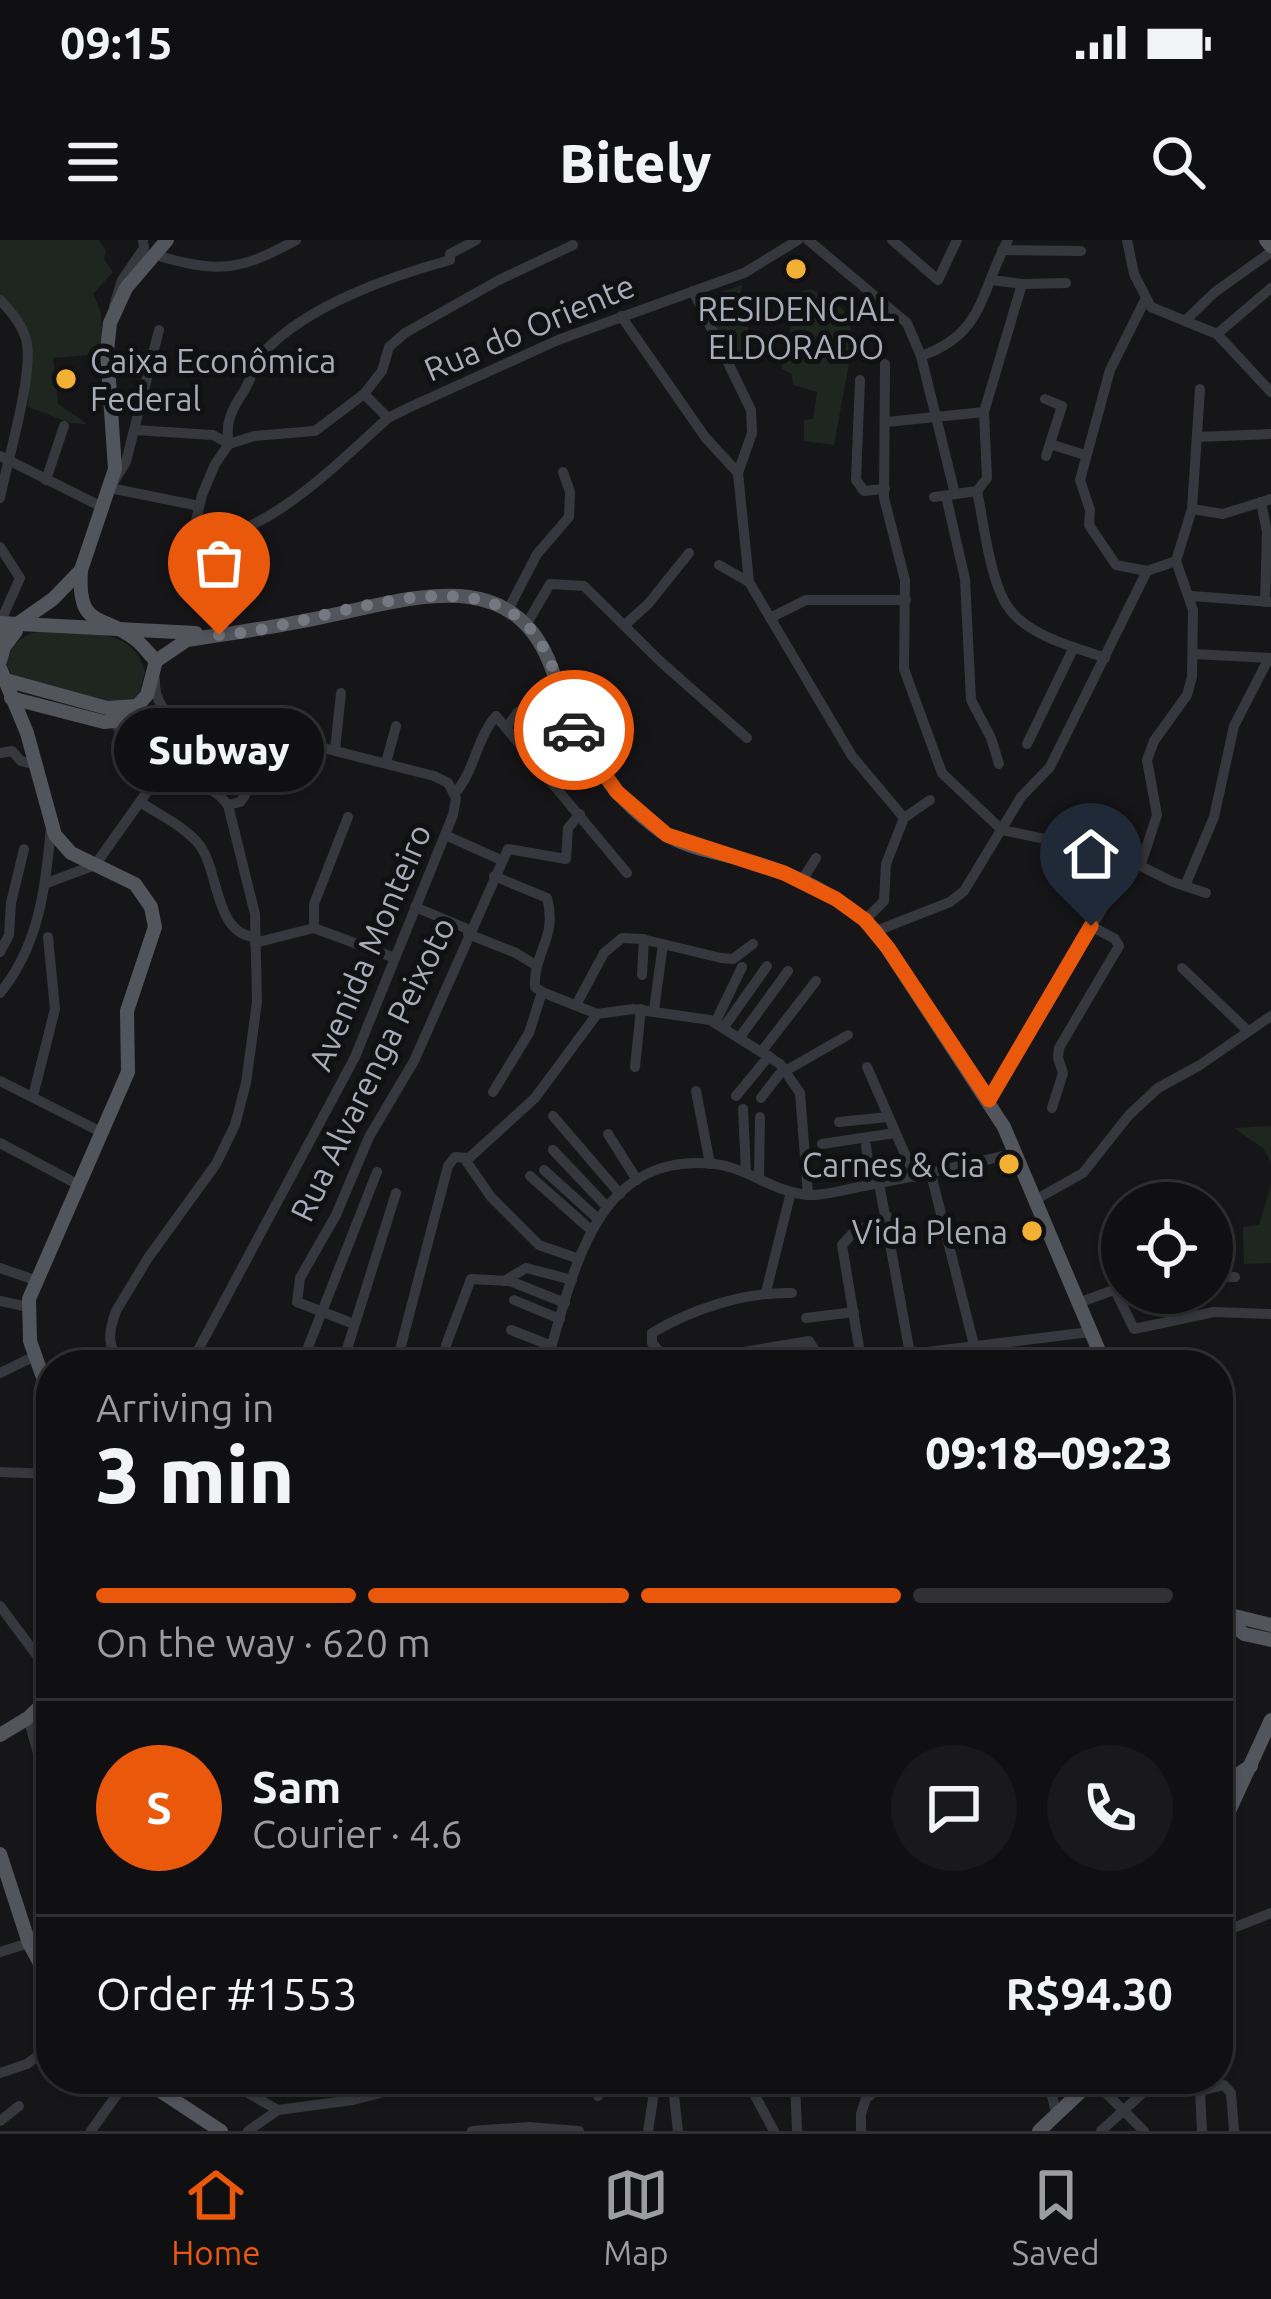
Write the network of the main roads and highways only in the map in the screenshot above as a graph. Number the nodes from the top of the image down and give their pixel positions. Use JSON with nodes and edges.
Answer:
{"nodes":[{"id":1,"x":164,"y":250,"type":"edge"},
{"id":2,"x":81,"y":570,"type":"junction"},
{"id":3,"x":0,"y":622,"type":"edge"},
{"id":4,"x":23,"y":622,"type":"junction"},
{"id":5,"x":110,"y":628,"type":"junction"},
{"id":6,"x":219,"y":635,"type":"junction"},
{"id":7,"x":0,"y":636,"type":"edge"},
{"id":8,"x":156,"y":661,"type":"junction"},
{"id":9,"x":3,"y":680,"type":"edge"},
{"id":10,"x":142,"y":704,"type":"junction"},
{"id":11,"x":57,"y":711,"type":"junction"},
{"id":12,"x":22,"y":721,"type":"junction"},
{"id":13,"x":39,"y":725,"type":"junction"},
{"id":14,"x":35,"y":760,"type":"junction"},
{"id":15,"x":1098,"y":1350,"type":"edge"},
{"id":16,"x":36,"y":1359,"type":"edge"},
{"id":17,"x":1233,"y":1616,"type":"edge"},
{"id":18,"x":1271,"y":1625,"type":"edge"},
{"id":19,"x":1233,"y":1626,"type":"edge"},
{"id":20,"x":1268,"y":1643,"type":"edge"},
{"id":21,"x":36,"y":1710,"type":"edge"},
{"id":22,"x":1271,"y":1720,"type":"edge"},
{"id":23,"x":0,"y":1735,"type":"edge"},
{"id":24,"x":1254,"y":1762,"type":"junction"},
{"id":25,"x":1233,"y":1777,"type":"edge"},
{"id":26,"x":1233,"y":1805,"type":"edge"},
{"id":27,"x":0,"y":1854,"type":"edge"},
{"id":28,"x":36,"y":1956,"type":"edge"},
{"id":29,"x":165,"y":2094,"type":"edge"},
{"id":30,"x":1079,"y":2094,"type":"edge"},
{"id":31,"x":221,"y":2131,"type":"edge"},
{"id":32,"x":1039,"y":2131,"type":"edge"}],
"edges":[{"from":1,"to":2,"type":"main road"},
{"from":2,"to":4,"type":"main road"},
{"from":2,"to":5,"type":"main road"},
{"from":3,"to":4,"type":"main road"},
{"from":4,"to":5,"type":"main road"},
{"from":4,"to":7,"type":"main road"},
{"from":4,"to":9,"type":"main road"},
{"from":5,"to":6,"type":"main road"},
{"from":5,"to":8,"type":"main road"},
{"from":6,"to":8,"type":"main road"},
{"from":6,"to":15,"type":"main road"},
{"from":8,"to":10,"type":"main road"},
{"from":9,"to":10,"type":"main road"},
{"from":9,"to":11,"type":"main road"},
{"from":9,"to":12,"type":"main road"},
{"from":10,"to":11,"type":"main road"},
{"from":11,"to":13,"type":"main road"},
{"from":12,"to":13,"type":"main road"},
{"from":12,"to":14,"type":"main road"},
{"from":13,"to":14,"type":"main road"},
{"from":14,"to":16,"type":"main road"},
{"from":17,"to":18,"type":"main road"},
{"from":19,"to":20,"type":"main road"},
{"from":21,"to":23,"type":"main road"},
{"from":22,"to":24,"type":"main road"},
{"from":24,"to":25,"type":"main road"},
{"from":24,"to":26,"type":"main road"},
{"from":27,"to":28,"type":"main road"},
{"from":29,"to":31,"type":"main road"},
{"from":30,"to":32,"type":"main road"}]}
